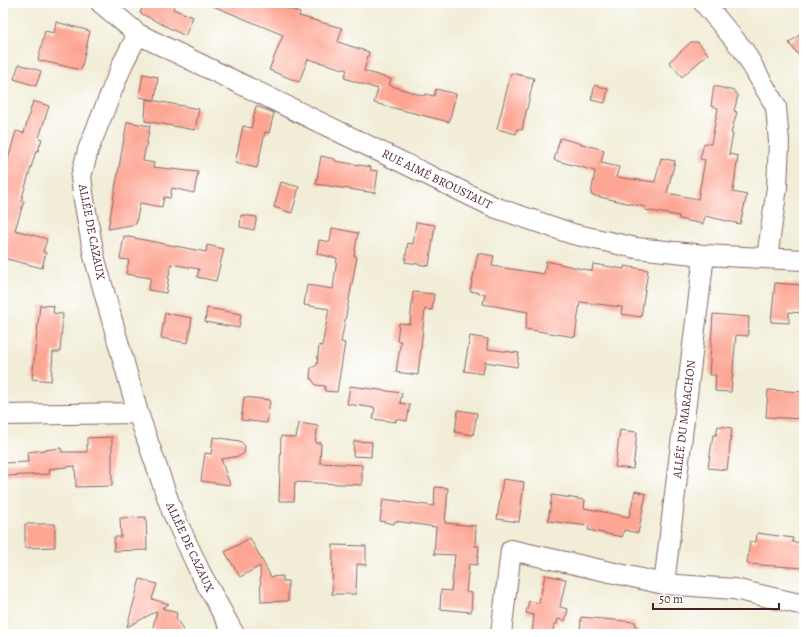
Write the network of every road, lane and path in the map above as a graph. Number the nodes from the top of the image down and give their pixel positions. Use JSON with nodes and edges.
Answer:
{"nodes":[{"id":1,"x":101,"y":3,"type":"edge"},
{"id":2,"x":704,"y":3,"type":"edge"},
{"id":3,"x":138,"y":34,"type":"junction"},
{"id":4,"x":704,"y":255,"type":"junction"},
{"id":5,"x":767,"y":258,"type":"junction"},
{"id":6,"x":804,"y":260,"type":"edge"},
{"id":7,"x":138,"y":413,"type":"junction"},
{"id":8,"x":3,"y":415,"type":"edge"},
{"id":9,"x":664,"y":584,"type":"junction"},
{"id":10,"x":804,"y":604,"type":"edge"},
{"id":11,"x":234,"y":634,"type":"edge"},
{"id":12,"x":501,"y":634,"type":"edge"}],
"edges":[{"from":1,"to":3,"type":"street","name":"RUE AIMÉ BROUSTAUT"},
{"from":2,"to":5,"type":"street"},
{"from":3,"to":4,"type":"street","name":"RUE AIMÉ BROUSTAUT"},
{"from":3,"to":7,"type":"street","name":"ALLÉE DE CAZAUX"},
{"from":4,"to":5,"type":"street","name":"RUE AIMÉ BROUSTAUT"},
{"from":4,"to":9,"type":"street","name":"ALLÉE DU MARACHON"},
{"from":5,"to":6,"type":"street","name":"RUE AIMÉ BROUSTAUT"},
{"from":7,"to":8,"type":"street"},
{"from":7,"to":11,"type":"street","name":"ALLÉE DE CAZAUX"},
{"from":9,"to":10,"type":"street"},
{"from":9,"to":12,"type":"street"}]}
